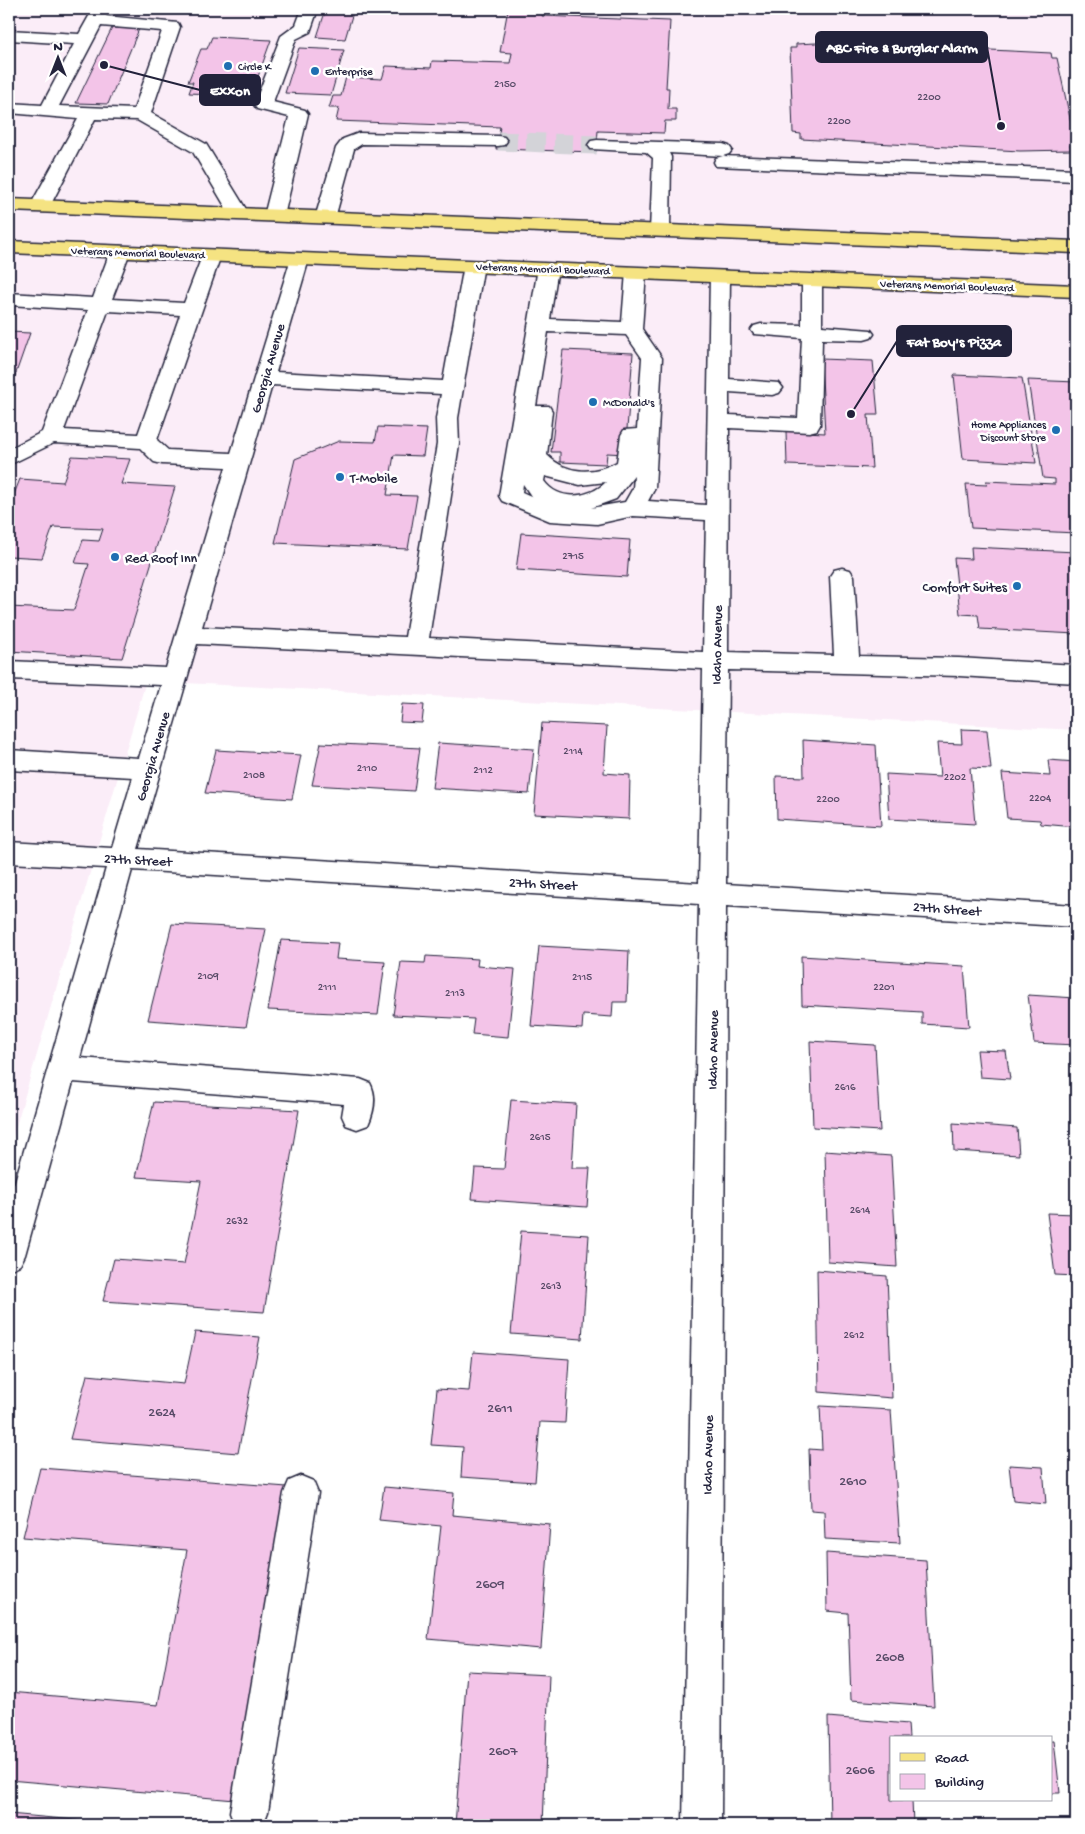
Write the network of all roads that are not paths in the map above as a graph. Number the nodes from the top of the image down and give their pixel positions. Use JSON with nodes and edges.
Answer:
{"nodes":[{"id":1,"x":310,"y":9,"type":"edge"},
{"id":2,"x":98,"y":15,"type":"edge"},
{"id":3,"x":9,"y":34,"type":"edge"},
{"id":4,"x":85,"y":39,"type":"junction"},
{"id":5,"x":9,"y":108,"type":"edge"},
{"id":6,"x":48,"y":111,"type":"junction"},
{"id":7,"x":89,"y":114,"type":"junction"},
{"id":8,"x":141,"y":115,"type":"junction"},
{"id":9,"x":498,"y":141,"type":"tunnel mouth"},
{"id":10,"x":597,"y":145,"type":"tunnel mouth"},
{"id":11,"x":652,"y":147,"type":"junction"},
{"id":12,"x":1076,"y":175,"type":"edge"},
{"id":13,"x":9,"y":205,"type":"edge"},
{"id":14,"x":40,"y":206,"type":"junction"},
{"id":15,"x":239,"y":214,"type":"junction"},
{"id":16,"x":274,"y":216,"type":"junction"},
{"id":17,"x":325,"y":218,"type":"junction"},
{"id":18,"x":466,"y":224,"type":"junction"},
{"id":19,"x":660,"y":231,"type":"junction"},
{"id":20,"x":9,"y":247,"type":"edge"},
{"id":21,"x":1076,"y":247,"type":"edge"},
{"id":22,"x":120,"y":252,"type":"junction"},
{"id":23,"x":211,"y":255,"type":"junction"},
{"id":24,"x":299,"y":259,"type":"junction"},
{"id":25,"x":390,"y":262,"type":"junction"},
{"id":26,"x":474,"y":265,"type":"junction"},
{"id":27,"x":548,"y":268,"type":"junction"},
{"id":28,"x":636,"y":272,"type":"junction"},
{"id":29,"x":720,"y":275,"type":"junction"},
{"id":30,"x":1076,"y":276,"type":"edge"},
{"id":31,"x":812,"y":279,"type":"junction"},
{"id":32,"x":1076,"y":291,"type":"edge"},
{"id":33,"x":9,"y":299,"type":"edge"},
{"id":34,"x":100,"y":306,"type":"junction"},
{"id":35,"x":191,"y":310,"type":"junction"},
{"id":36,"x":539,"y":325,"type":"junction"},
{"id":37,"x":632,"y":329,"type":"junction"},
{"id":38,"x":761,"y":330,"type":"dead end"},
{"id":39,"x":812,"y":332,"type":"junction"},
{"id":40,"x":864,"y":334,"type":"dead end"},
{"id":41,"x":534,"y":352,"type":"junction"},
{"id":42,"x":652,"y":358,"type":"junction"},
{"id":43,"x":772,"y":366,"type":"dead end"},
{"id":44,"x":264,"y":378,"type":"junction"},
{"id":45,"x":719,"y":385,"type":"junction"},
{"id":46,"x":452,"y":388,"type":"junction"},
{"id":47,"x":772,"y":388,"type":"junction"},
{"id":48,"x":772,"y":412,"type":"dead end"},
{"id":49,"x":718,"y":421,"type":"junction"},
{"id":50,"x":51,"y":436,"type":"junction"},
{"id":51,"x":146,"y":440,"type":"junction"},
{"id":52,"x":9,"y":458,"type":"edge"},
{"id":53,"x":239,"y":461,"type":"junction"},
{"id":54,"x":633,"y":508,"type":"junction"},
{"id":55,"x":718,"y":513,"type":"junction"},
{"id":56,"x":842,"y":576,"type":"dead end"},
{"id":57,"x":188,"y":634,"type":"junction"},
{"id":58,"x":416,"y":646,"type":"junction"},
{"id":59,"x":716,"y":661,"type":"junction"},
{"id":60,"x":847,"y":665,"type":"junction"},
{"id":61,"x":9,"y":670,"type":"edge"},
{"id":62,"x":1076,"y":674,"type":"edge"},
{"id":63,"x":175,"y":677,"type":"junction"},
{"id":64,"x":9,"y":760,"type":"edge"},
{"id":65,"x":149,"y":768,"type":"junction"},
{"id":66,"x":10,"y":856,"type":"edge"},
{"id":67,"x":122,"y":858,"type":"junction"},
{"id":68,"x":714,"y":894,"type":"junction"},
{"id":69,"x":1076,"y":916,"type":"edge"},
{"id":70,"x":62,"y":1069,"type":"junction"},
{"id":71,"x":357,"y":1116,"type":"dead end"},
{"id":72,"x":9,"y":1254,"type":"edge"},
{"id":73,"x":301,"y":1493,"type":"dead end"},
{"id":74,"x":249,"y":1812,"type":"dead end"},
{"id":75,"x":702,"y":1825,"type":"edge"}],
"edges":[{"from":1,"to":16,"type":"street"},
{"from":2,"to":4,"type":"street"},
{"from":2,"to":8,"type":"street"},
{"from":3,"to":4,"type":"street"},
{"from":4,"to":6,"type":"street"},
{"from":5,"to":6,"type":"street"},
{"from":6,"to":7,"type":"street"},
{"from":7,"to":8,"type":"street"},
{"from":7,"to":14,"type":"street"},
{"from":8,"to":15,"type":"street"},
{"from":9,"to":17,"type":"street"},
{"from":10,"to":11,"type":"street"},
{"from":11,"to":12,"type":"street"},
{"from":11,"to":19,"type":"street"},
{"from":13,"to":14,"type":"main road"},
{"from":14,"to":15,"type":"main road"},
{"from":15,"to":16,"type":"main road"},
{"from":16,"to":17,"type":"main road"},
{"from":17,"to":18,"type":"main road"},
{"from":18,"to":19,"type":"main road"},
{"from":18,"to":25,"type":"main road"},
{"from":19,"to":21,"type":"main road"},
{"from":20,"to":22,"type":"main road","name":"Veterans Memorial Boulevard"},
{"from":22,"to":23,"type":"main road","name":"Veterans Memorial Boulevard"},
{"from":22,"to":34,"type":"street"},
{"from":23,"to":24,"type":"main road","name":"Veterans Memorial Boulevard"},
{"from":23,"to":35,"type":"street"},
{"from":24,"to":25,"type":"main road","name":"Veterans Memorial Boulevard"},
{"from":24,"to":44,"type":"street","name":"Georgia Avenue"},
{"from":25,"to":26,"type":"main road","name":"Veterans Memorial Boulevard"},
{"from":26,"to":27,"type":"main road","name":"Veterans Memorial Boulevard"},
{"from":26,"to":46,"type":"street"},
{"from":27,"to":28,"type":"main road","name":"Veterans Memorial Boulevard"},
{"from":27,"to":36,"type":"street"},
{"from":28,"to":29,"type":"main road","name":"Veterans Memorial Boulevard"},
{"from":28,"to":37,"type":"street"},
{"from":29,"to":30,"type":"main road"},
{"from":29,"to":31,"type":"main road","name":"Veterans Memorial Boulevard"},
{"from":29,"to":45,"type":"street","name":"Idaho Avenue"},
{"from":31,"to":32,"type":"main road","name":"Veterans Memorial Boulevard"},
{"from":31,"to":39,"type":"street"},
{"from":33,"to":34,"type":"street"},
{"from":34,"to":35,"type":"street"},
{"from":34,"to":50,"type":"street"},
{"from":35,"to":51,"type":"street"},
{"from":36,"to":37,"type":"street"},
{"from":36,"to":41,"type":"street"},
{"from":37,"to":42,"type":"street"},
{"from":38,"to":39,"type":"street"},
{"from":39,"to":40,"type":"street"},
{"from":39,"to":49,"type":"street"},
{"from":41,"to":42,"type":"street"},
{"from":41,"to":54,"type":"street"},
{"from":42,"to":54,"type":"street"},
{"from":43,"to":47,"type":"street"},
{"from":44,"to":46,"type":"street"},
{"from":44,"to":53,"type":"street","name":"Georgia Avenue"},
{"from":45,"to":47,"type":"street"},
{"from":45,"to":49,"type":"street","name":"Idaho Avenue"},
{"from":46,"to":58,"type":"street"},
{"from":47,"to":48,"type":"street"},
{"from":49,"to":55,"type":"street","name":"Idaho Avenue"},
{"from":50,"to":51,"type":"street"},
{"from":50,"to":52,"type":"street"},
{"from":51,"to":53,"type":"street"},
{"from":53,"to":57,"type":"street","name":"Georgia Avenue"},
{"from":54,"to":55,"type":"street"},
{"from":55,"to":59,"type":"street","name":"Idaho Avenue"},
{"from":56,"to":60,"type":"street"},
{"from":57,"to":58,"type":"street"},
{"from":57,"to":63,"type":"street","name":"Georgia Avenue"},
{"from":58,"to":59,"type":"street"},
{"from":59,"to":60,"type":"street"},
{"from":59,"to":68,"type":"street","name":"Idaho Avenue"},
{"from":60,"to":62,"type":"street"},
{"from":61,"to":63,"type":"street"},
{"from":63,"to":65,"type":"street","name":"Georgia Avenue"},
{"from":64,"to":65,"type":"street"},
{"from":65,"to":67,"type":"street","name":"Georgia Avenue"},
{"from":66,"to":67,"type":"street","name":"27th Street"},
{"from":67,"to":68,"type":"street","name":"27th Street"},
{"from":67,"to":70,"type":"street","name":"Georgia Avenue"},
{"from":68,"to":69,"type":"street","name":"27th Street"},
{"from":68,"to":75,"type":"street","name":"Idaho Avenue"},
{"from":70,"to":71,"type":"street"},
{"from":70,"to":72,"type":"street","name":"Georgia Avenue"},
{"from":73,"to":74,"type":"street"}]}
